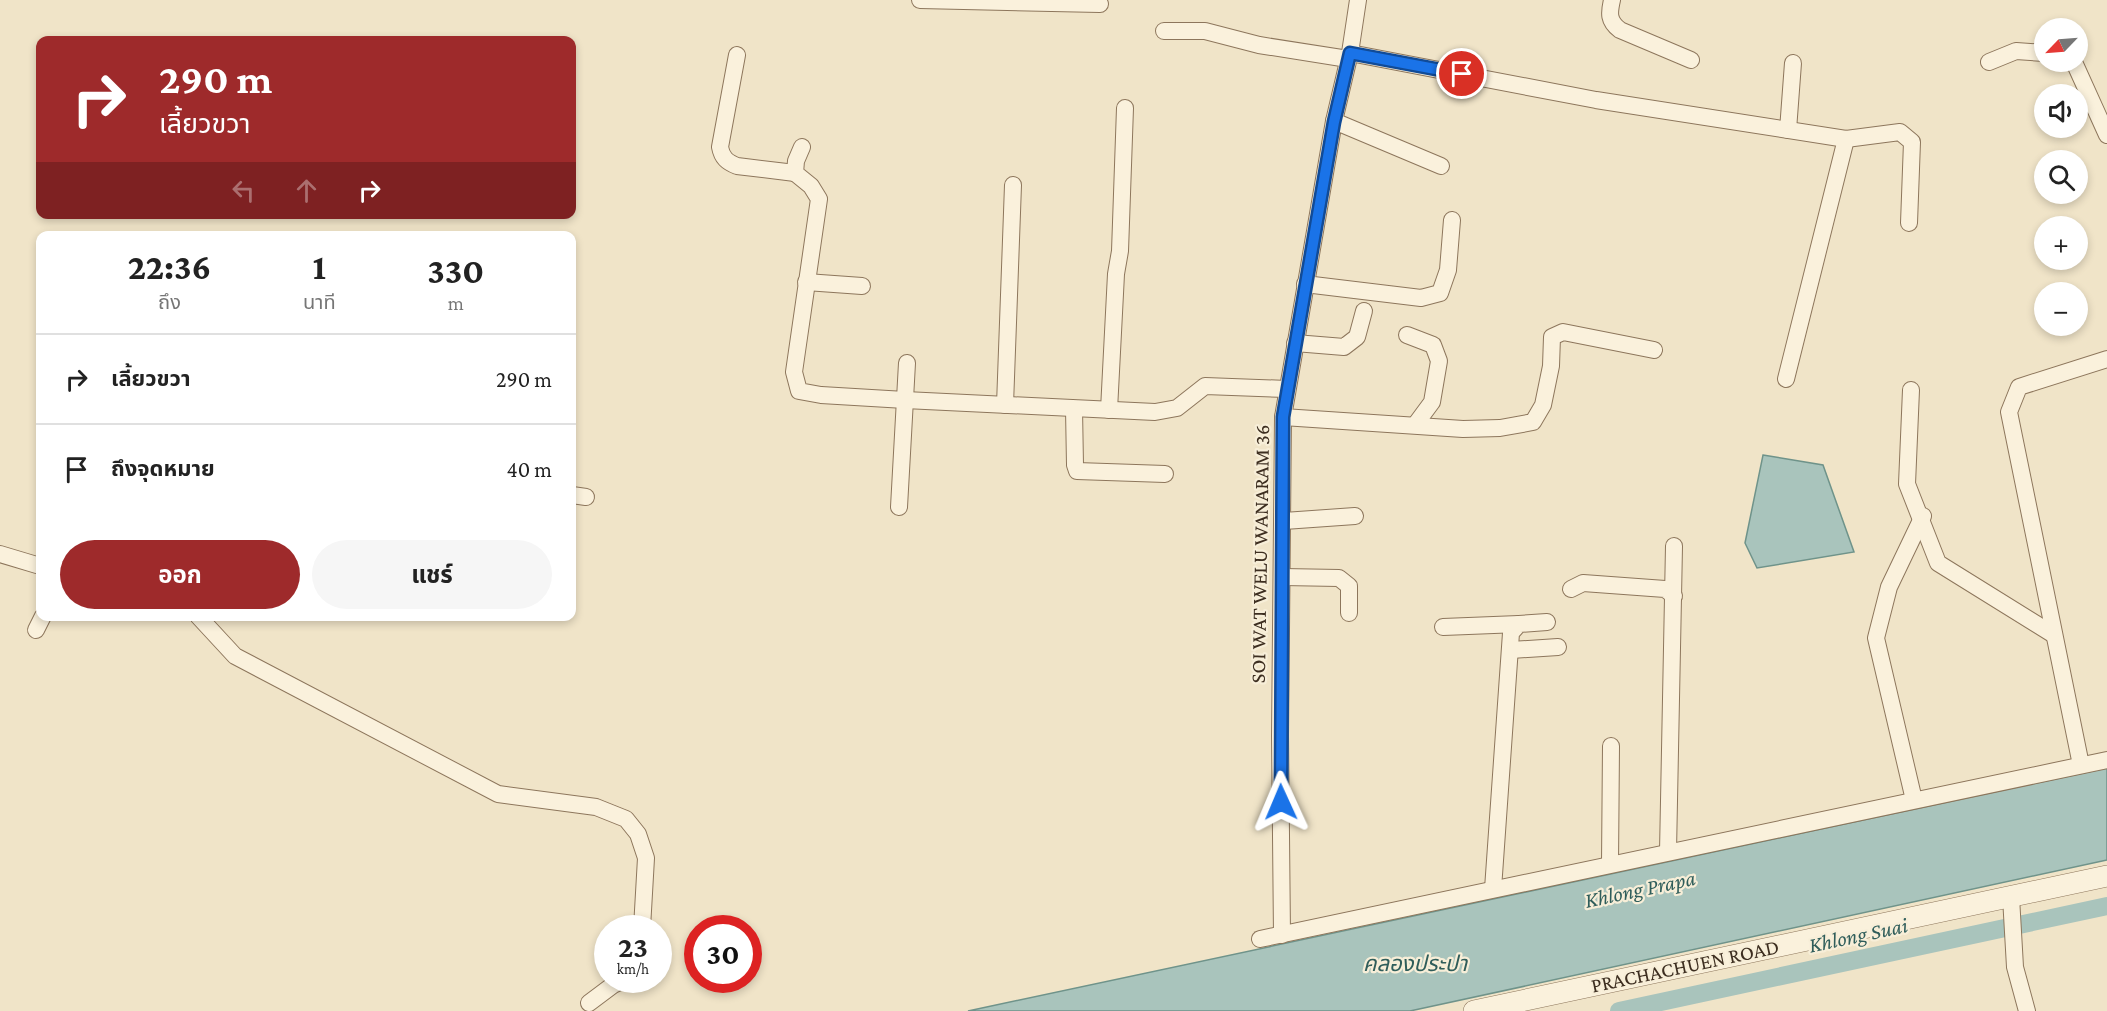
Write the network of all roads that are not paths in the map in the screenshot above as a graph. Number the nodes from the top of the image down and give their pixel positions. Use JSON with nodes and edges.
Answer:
{"nodes":[{"id":1,"x":920,"y":0,"type":"edge"},
{"id":2,"x":1358,"y":0,"type":"edge"},
{"id":3,"x":1612,"y":0,"type":"edge"},
{"id":4,"x":1100,"y":4,"type":"dead end"},
{"id":5,"x":1164,"y":32,"type":"dead end"},
{"id":6,"x":2034,"y":52,"type":"edge"},
{"id":7,"x":737,"y":56,"type":"dead end"},
{"id":8,"x":1349,"y":56,"type":"junction"},
{"id":9,"x":1691,"y":60,"type":"dead end"},
{"id":10,"x":1989,"y":62,"type":"dead end"},
{"id":11,"x":1793,"y":63,"type":"dead end"},
{"id":12,"x":2079,"y":72,"type":"edge"},
{"id":13,"x":1125,"y":108,"type":"dead end"},
{"id":14,"x":1334,"y":122,"type":"junction"},
{"id":15,"x":1788,"y":130,"type":"junction"},
{"id":16,"x":2107,"y":135,"type":"edge"},
{"id":17,"x":1846,"y":139,"type":"junction"},
{"id":18,"x":802,"y":147,"type":"dead end"},
{"id":19,"x":1441,"y":166,"type":"dead end"},
{"id":20,"x":795,"y":173,"type":"junction"},
{"id":21,"x":1013,"y":185,"type":"dead end"},
{"id":22,"x":1452,"y":220,"type":"dead end"},
{"id":23,"x":1909,"y":223,"type":"dead end"},
{"id":24,"x":806,"y":282,"type":"junction"},
{"id":25,"x":1305,"y":284,"type":"junction"},
{"id":26,"x":862,"y":286,"type":"dead end"},
{"id":27,"x":1364,"y":311,"type":"dead end"},
{"id":28,"x":1407,"y":335,"type":"dead end"},
{"id":29,"x":1295,"y":343,"type":"junction"},
{"id":30,"x":1654,"y":350,"type":"dead end"},
{"id":31,"x":2107,"y":359,"type":"edge"},
{"id":32,"x":907,"y":363,"type":"dead end"},
{"id":33,"x":1786,"y":379,"type":"dead end"},
{"id":34,"x":1287,"y":389,"type":"junction"},
{"id":35,"x":1911,"y":390,"type":"dead end"},
{"id":36,"x":905,"y":400,"type":"junction"},
{"id":37,"x":1005,"y":405,"type":"junction"},
{"id":38,"x":1074,"y":409,"type":"junction"},
{"id":39,"x":1109,"y":410,"type":"junction"},
{"id":40,"x":1283,"y":417,"type":"junction"},
{"id":41,"x":1415,"y":425,"type":"junction"},
{"id":42,"x":1166,"y":474,"type":"dead end"},
{"id":43,"x":899,"y":507,"type":"dead end"},
{"id":44,"x":1355,"y":516,"type":"dead end"},
{"id":45,"x":1922,"y":518,"type":"junction"},
{"id":46,"x":1284,"y":521,"type":"junction"},
{"id":47,"x":1674,"y":546,"type":"dead end"},
{"id":48,"x":0,"y":554,"type":"edge"},
{"id":49,"x":36,"y":565,"type":"edge"},
{"id":50,"x":1283,"y":577,"type":"junction"},
{"id":51,"x":1571,"y":589,"type":"dead end"},
{"id":52,"x":1674,"y":596,"type":"junction"},
{"id":53,"x":1349,"y":613,"type":"dead end"},
{"id":54,"x":203,"y":621,"type":"edge"},
{"id":55,"x":1547,"y":622,"type":"dead end"},
{"id":56,"x":1519,"y":624,"type":"junction"},
{"id":57,"x":1443,"y":627,"type":"dead end"},
{"id":58,"x":2054,"y":635,"type":"junction"},
{"id":59,"x":1558,"y":647,"type":"dead end"},
{"id":60,"x":1511,"y":650,"type":"junction"},
{"id":61,"x":1611,"y":746,"type":"dead end"},
{"id":62,"x":2107,"y":760,"type":"edge"},
{"id":63,"x":2080,"y":765,"type":"junction"},
{"id":64,"x":1914,"y":800,"type":"junction"},
{"id":65,"x":1668,"y":852,"type":"junction"},
{"id":66,"x":1610,"y":864,"type":"junction"},
{"id":67,"x":2107,"y":876,"type":"edge"},
{"id":68,"x":1493,"y":889,"type":"junction"},
{"id":69,"x":2011,"y":897,"type":"junction"},
{"id":70,"x":643,"y":915,"type":"edge"},
{"id":71,"x":1282,"y":935,"type":"junction"},
{"id":72,"x":1260,"y":939,"type":"dead end"},
{"id":73,"x":602,"y":993,"type":"edge"},
{"id":74,"x":589,"y":1003,"type":"dead end"},
{"id":75,"x":1474,"y":1011,"type":"edge"},
{"id":76,"x":2027,"y":1011,"type":"edge"}],
"edges":[{"from":1,"to":4,"type":"street"},
{"from":2,"to":8,"type":"street","name":"SOI WAT WELU WANARAM 36"},
{"from":3,"to":9,"type":"street"},
{"from":5,"to":8,"type":"street"},
{"from":6,"to":10,"type":"street"},
{"from":7,"to":20,"type":"street"},
{"from":8,"to":14,"type":"street","name":"SOI WAT WELU WANARAM 36"},
{"from":8,"to":15,"type":"street"},
{"from":11,"to":15,"type":"street"},
{"from":12,"to":16,"type":"street"},
{"from":13,"to":39,"type":"street"},
{"from":14,"to":19,"type":"street"},
{"from":14,"to":25,"type":"street","name":"SOI WAT WELU WANARAM 36"},
{"from":15,"to":17,"type":"street"},
{"from":17,"to":23,"type":"street"},
{"from":17,"to":33,"type":"street"},
{"from":18,"to":20,"type":"street"},
{"from":20,"to":24,"type":"street"},
{"from":21,"to":37,"type":"street"},
{"from":22,"to":25,"type":"street"},
{"from":24,"to":26,"type":"street"},
{"from":24,"to":36,"type":"street"},
{"from":25,"to":29,"type":"street","name":"SOI WAT WELU WANARAM 36"},
{"from":27,"to":29,"type":"street"},
{"from":28,"to":41,"type":"street"},
{"from":29,"to":34,"type":"street","name":"SOI WAT WELU WANARAM 36"},
{"from":30,"to":41,"type":"street"},
{"from":31,"to":58,"type":"street"},
{"from":32,"to":36,"type":"street"},
{"from":34,"to":39,"type":"street"},
{"from":34,"to":40,"type":"street","name":"SOI WAT WELU WANARAM 36"},
{"from":35,"to":45,"type":"street"},
{"from":36,"to":37,"type":"street"},
{"from":36,"to":43,"type":"street"},
{"from":37,"to":38,"type":"street"},
{"from":38,"to":39,"type":"street"},
{"from":38,"to":42,"type":"street"},
{"from":40,"to":41,"type":"street"},
{"from":40,"to":46,"type":"street","name":"SOI WAT WELU WANARAM 36"},
{"from":44,"to":46,"type":"street"},
{"from":45,"to":58,"type":"street"},
{"from":45,"to":64,"type":"street"},
{"from":46,"to":50,"type":"street","name":"SOI WAT WELU WANARAM 36"},
{"from":47,"to":52,"type":"street"},
{"from":48,"to":49,"type":"street"},
{"from":50,"to":53,"type":"street"},
{"from":50,"to":71,"type":"street","name":"SOI WAT WELU WANARAM 36"},
{"from":51,"to":52,"type":"street"},
{"from":52,"to":65,"type":"street"},
{"from":54,"to":70,"type":"street"},
{"from":55,"to":56,"type":"street"},
{"from":56,"to":57,"type":"street"},
{"from":56,"to":60,"type":"street"},
{"from":58,"to":63,"type":"street"},
{"from":59,"to":60,"type":"street"},
{"from":60,"to":68,"type":"street"},
{"from":61,"to":66,"type":"street"},
{"from":62,"to":63,"type":"street"},
{"from":63,"to":64,"type":"street"},
{"from":64,"to":65,"type":"street"},
{"from":65,"to":66,"type":"street"},
{"from":66,"to":68,"type":"street"},
{"from":67,"to":69,"type":"street","name":"PRACHACHUEN ROAD"},
{"from":68,"to":71,"type":"street"},
{"from":69,"to":75,"type":"street","name":"PRACHACHUEN ROAD"},
{"from":69,"to":76,"type":"street"},
{"from":71,"to":72,"type":"street"},
{"from":73,"to":74,"type":"street"}]}
